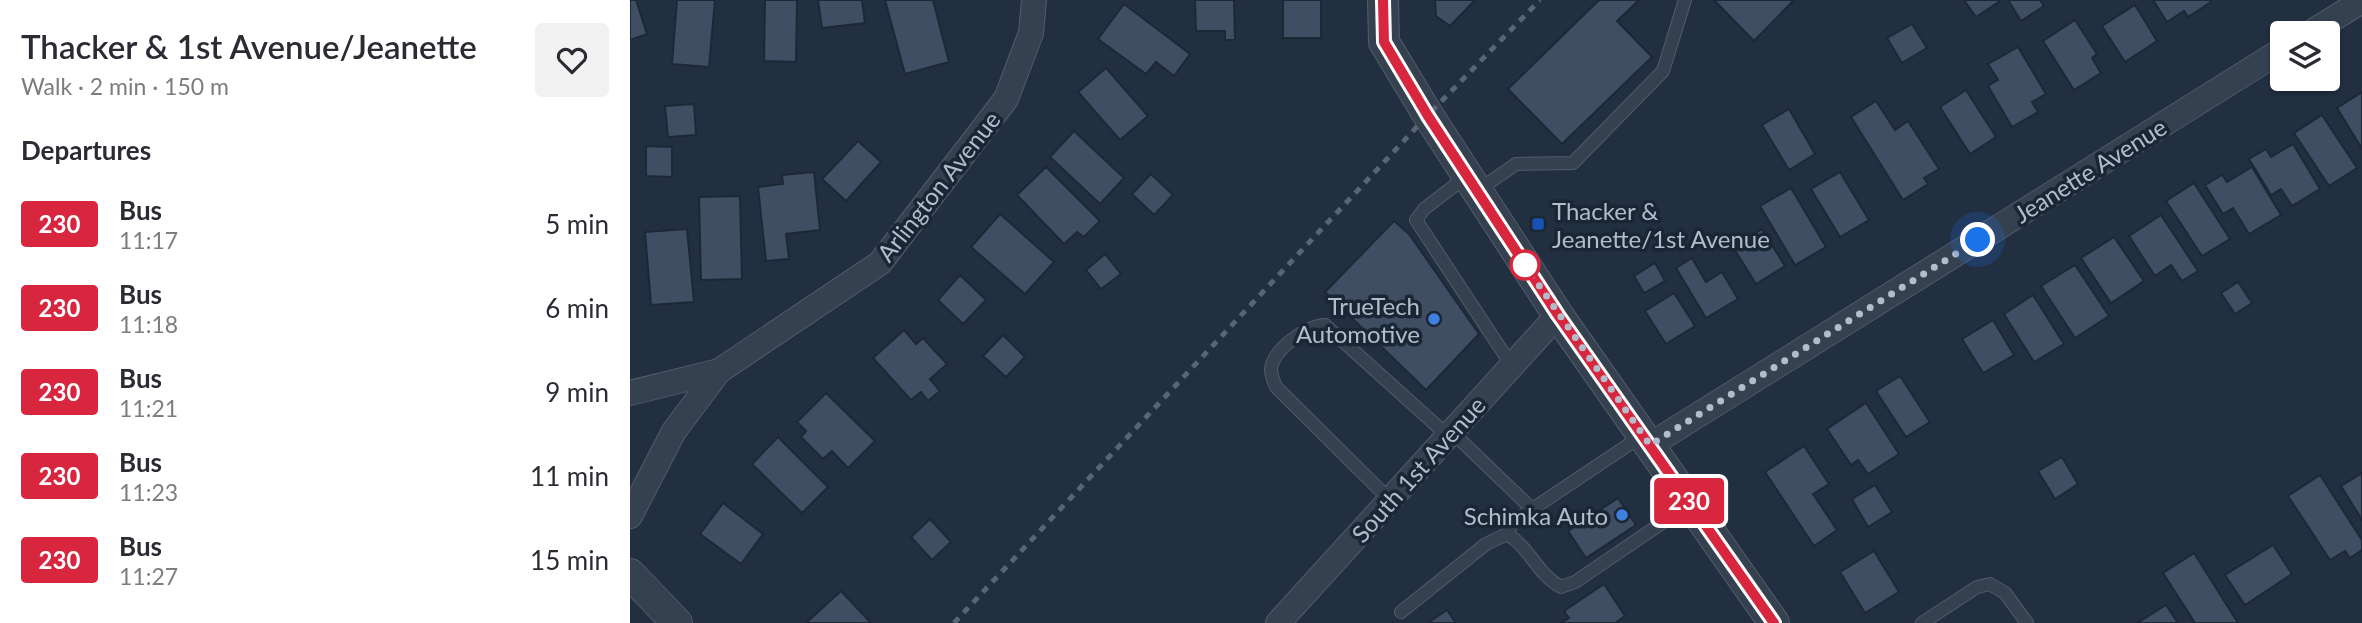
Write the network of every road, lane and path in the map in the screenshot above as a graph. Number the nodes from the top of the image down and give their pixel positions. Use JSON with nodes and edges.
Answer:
{"nodes":[{"id":1,"x":1034,"y":0,"type":"edge"},
{"id":2,"x":1383,"y":0,"type":"edge"},
{"id":3,"x":1685,"y":0,"type":"edge"},
{"id":4,"x":2362,"y":1,"type":"edge"},
{"id":5,"x":2329,"y":21,"type":"edge"},
{"id":6,"x":2270,"y":57,"type":"edge"},
{"id":7,"x":1472,"y":184,"type":"junction"},
{"id":8,"x":1558,"y":315,"type":"junction"},
{"id":9,"x":1512,"y":366,"type":"junction"},
{"id":10,"x":719,"y":371,"type":"junction"},
{"id":11,"x":630,"y":393,"type":"edge"},
{"id":12,"x":1450,"y":434,"type":"junction"},
{"id":13,"x":1646,"y":440,"type":"junction"},
{"id":14,"x":1390,"y":500,"type":"junction"},
{"id":15,"x":1690,"y":504,"type":"junction"},
{"id":16,"x":1532,"y":509,"type":"junction"},
{"id":17,"x":630,"y":516,"type":"edge"},
{"id":18,"x":1507,"y":534,"type":"junction"},
{"id":19,"x":630,"y":574,"type":"edge"},
{"id":20,"x":1401,"y":612,"type":"dead end"},
{"id":21,"x":677,"y":623,"type":"edge"},
{"id":22,"x":1278,"y":623,"type":"edge"},
{"id":23,"x":1774,"y":623,"type":"edge"},
{"id":24,"x":1922,"y":623,"type":"edge"},
{"id":25,"x":2027,"y":623,"type":"edge"}],
"edges":[{"from":1,"to":10,"type":"street","name":"Arlington Avenue"},
{"from":2,"to":7,"type":"street"},
{"from":3,"to":7,"type":"lane"},
{"from":4,"to":5,"type":"street"},
{"from":6,"to":13,"type":"street","name":"Jeanette Avenue"},
{"from":7,"to":8,"type":"street"},
{"from":7,"to":9,"type":"lane"},
{"from":8,"to":9,"type":"street","name":"South 1st Avenue"},
{"from":8,"to":13,"type":"street"},
{"from":9,"to":12,"type":"street","name":"South 1st Avenue"},
{"from":10,"to":11,"type":"street","name":"Arlington Avenue"},
{"from":10,"to":17,"type":"street"},
{"from":12,"to":14,"type":"street","name":"South 1st Avenue"},
{"from":12,"to":14,"type":"lane"},
{"from":12,"to":16,"type":"lane"},
{"from":13,"to":15,"type":"street"},
{"from":13,"to":16,"type":"lane"},
{"from":14,"to":22,"type":"street","name":"South 1st Avenue"},
{"from":15,"to":18,"type":"lane"},
{"from":15,"to":23,"type":"street"},
{"from":16,"to":18,"type":"lane"},
{"from":18,"to":20,"type":"lane"},
{"from":19,"to":21,"type":"street"},
{"from":24,"to":25,"type":"lane"}]}
